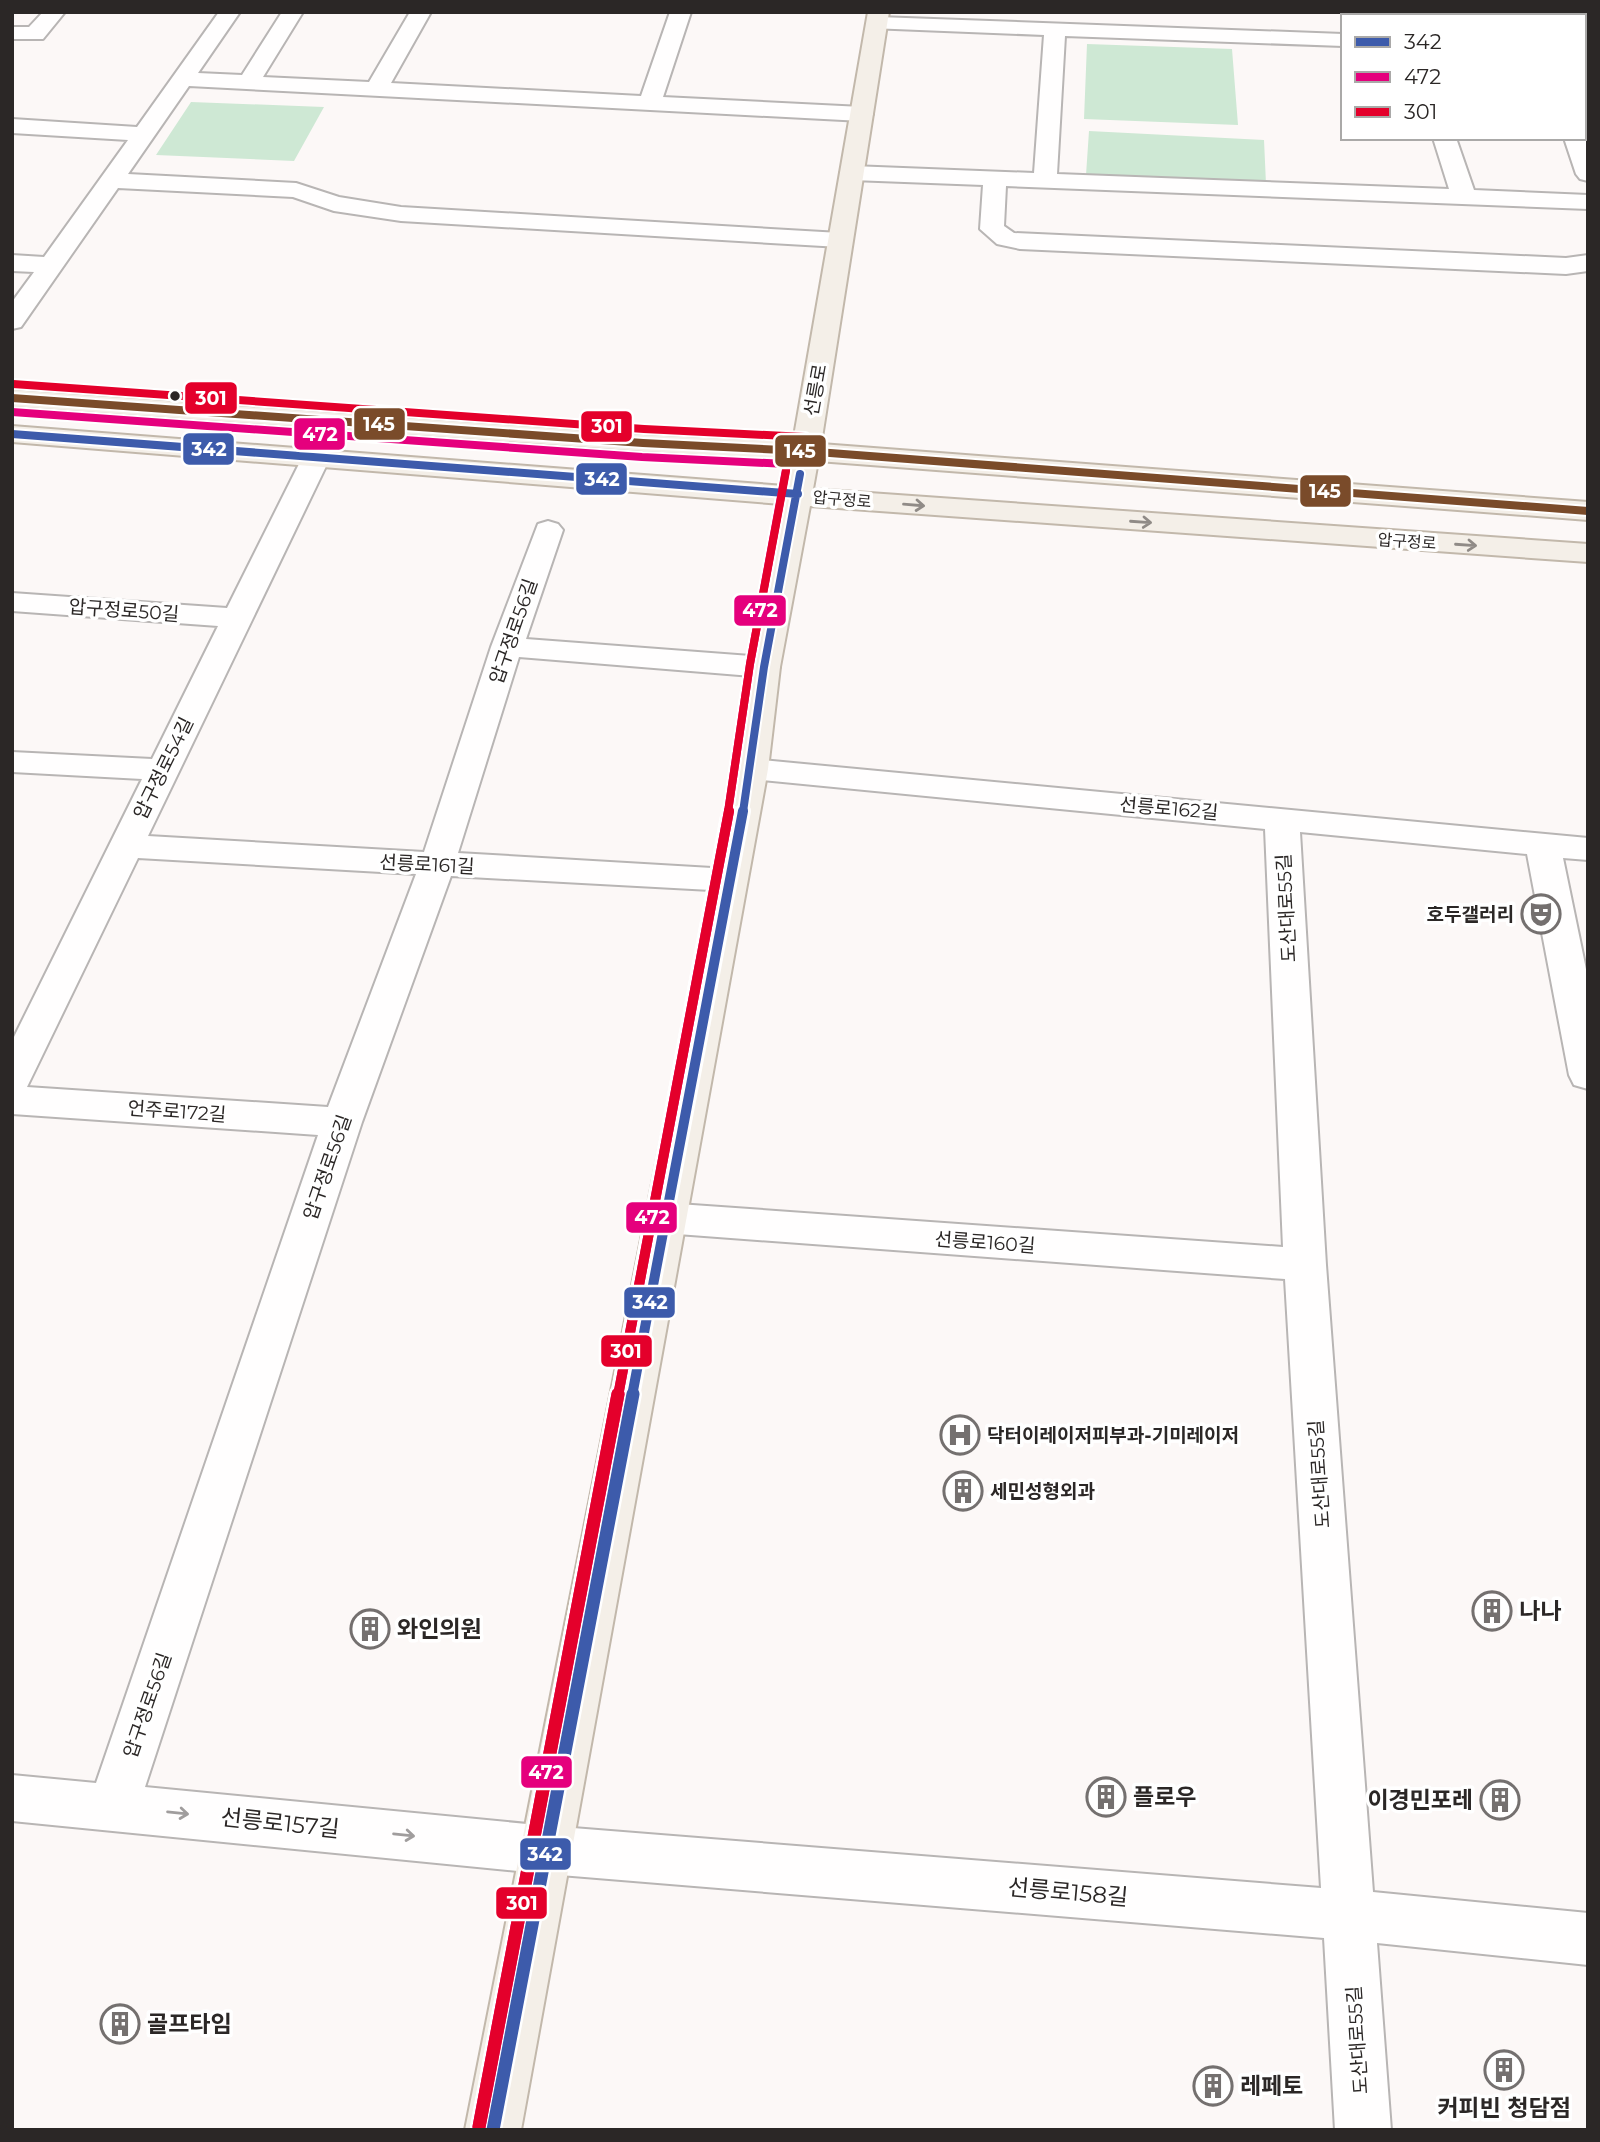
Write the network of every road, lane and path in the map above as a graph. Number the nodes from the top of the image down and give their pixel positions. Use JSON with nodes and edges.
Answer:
{"nodes":[{"id":1,"x":55,"y":12,"type":"edge"},
{"id":2,"x":230,"y":12,"type":"edge"},
{"id":3,"x":293,"y":12,"type":"edge"},
{"id":4,"x":421,"y":12,"type":"edge"},
{"id":5,"x":681,"y":12,"type":"edge"},
{"id":6,"x":878,"y":18,"type":"edge"},
{"id":7,"x":987,"y":20,"type":"edge"},
{"id":8,"x":1055,"y":30,"type":"junction"},
{"id":9,"x":12,"y":33,"type":"edge"},
{"id":10,"x":1341,"y":40,"type":"edge"},
{"id":11,"x":182,"y":79,"type":"junction"},
{"id":12,"x":248,"y":83,"type":"junction"},
{"id":13,"x":376,"y":89,"type":"junction"},
{"id":14,"x":650,"y":103,"type":"junction"},
{"id":15,"x":862,"y":114,"type":"junction"},
{"id":16,"x":12,"y":126,"type":"edge"},
{"id":17,"x":142,"y":134,"type":"junction"},
{"id":18,"x":1445,"y":140,"type":"edge"},
{"id":19,"x":1576,"y":140,"type":"edge"},
{"id":20,"x":852,"y":173,"type":"junction"},
{"id":21,"x":1588,"y":174,"type":"edge"},
{"id":22,"x":995,"y":178,"type":"junction"},
{"id":23,"x":110,"y":180,"type":"junction"},
{"id":24,"x":1045,"y":181,"type":"junction"},
{"id":25,"x":1464,"y":197,"type":"junction"},
{"id":26,"x":1588,"y":202,"type":"edge"},
{"id":27,"x":841,"y":240,"type":"junction"},
{"id":28,"x":12,"y":262,"type":"edge"},
{"id":29,"x":1588,"y":263,"type":"edge"},
{"id":30,"x":53,"y":265,"type":"junction"},
{"id":31,"x":12,"y":321,"type":"edge"},
{"id":32,"x":12,"y":398,"type":"edge"},
{"id":33,"x":12,"y":434,"type":"edge"},
{"id":34,"x":804,"y":452,"type":"junction"},
{"id":35,"x":316,"y":458,"type":"junction"},
{"id":36,"x":798,"y":494,"type":"junction"},
{"id":37,"x":1588,"y":511,"type":"edge"},
{"id":38,"x":548,"y":530,"type":"dead end"},
{"id":39,"x":1588,"y":553,"type":"edge"},
{"id":40,"x":12,"y":602,"type":"edge"},
{"id":41,"x":236,"y":618,"type":"junction"},
{"id":42,"x":507,"y":647,"type":"junction"},
{"id":43,"x":764,"y":667,"type":"junction"},
{"id":44,"x":12,"y":762,"type":"edge"},
{"id":45,"x":751,"y":769,"type":"junction"},
{"id":46,"x":162,"y":770,"type":"junction"},
{"id":47,"x":1282,"y":818,"type":"junction"},
{"id":48,"x":1543,"y":845,"type":"junction"},
{"id":49,"x":125,"y":846,"type":"junction"},
{"id":50,"x":1588,"y":849,"type":"edge"},
{"id":51,"x":437,"y":865,"type":"junction"},
{"id":52,"x":729,"y":880,"type":"junction"},
{"id":53,"x":1588,"y":1075,"type":"edge"},
{"id":54,"x":12,"y":1080,"type":"edge"},
{"id":55,"x":12,"y":1100,"type":"edge"},
{"id":56,"x":342,"y":1122,"type":"junction"},
{"id":57,"x":664,"y":1218,"type":"junction"},
{"id":58,"x":1305,"y":1265,"type":"junction"},
{"id":59,"x":12,"y":1798,"type":"edge"},
{"id":60,"x":113,"y":1807,"type":"junction"},
{"id":61,"x":548,"y":1850,"type":"junction"},
{"id":62,"x":1348,"y":1915,"type":"junction"},
{"id":63,"x":1588,"y":1939,"type":"edge"},
{"id":64,"x":493,"y":2130,"type":"edge"},
{"id":65,"x":1363,"y":2130,"type":"edge"}],
"edges":[{"from":1,"to":9,"type":"street"},
{"from":2,"to":11,"type":"street"},
{"from":3,"to":12,"type":"street"},
{"from":4,"to":13,"type":"street"},
{"from":5,"to":14,"type":"street"},
{"from":6,"to":7,"type":"street"},
{"from":6,"to":15,"type":"main road","name":"선릉로"},
{"from":7,"to":8,"type":"street"},
{"from":8,"to":10,"type":"street"},
{"from":8,"to":24,"type":"street"},
{"from":11,"to":12,"type":"street"},
{"from":11,"to":17,"type":"street"},
{"from":12,"to":13,"type":"street"},
{"from":13,"to":14,"type":"street"},
{"from":14,"to":15,"type":"street"},
{"from":15,"to":20,"type":"main road","name":"선릉로"},
{"from":16,"to":17,"type":"street"},
{"from":17,"to":23,"type":"street"},
{"from":18,"to":25,"type":"street"},
{"from":19,"to":21,"type":"street"},
{"from":20,"to":22,"type":"street"},
{"from":20,"to":27,"type":"main road","name":"선릉로"},
{"from":22,"to":24,"type":"street"},
{"from":22,"to":29,"type":"street"},
{"from":23,"to":27,"type":"street"},
{"from":23,"to":30,"type":"street"},
{"from":24,"to":25,"type":"street"},
{"from":25,"to":26,"type":"street"},
{"from":27,"to":34,"type":"main road","name":"선릉로"},
{"from":28,"to":30,"type":"street"},
{"from":30,"to":31,"type":"street"},
{"from":32,"to":34,"type":"main road"},
{"from":33,"to":35,"type":"main road","name":"압구정로"},
{"from":34,"to":36,"type":"main road","name":"선릉로"},
{"from":34,"to":37,"type":"main road"},
{"from":35,"to":36,"type":"main road","name":"압구정로"},
{"from":35,"to":41,"type":"street","name":"압구정로54길"},
{"from":36,"to":39,"type":"main road","name":"압구정로","one_way":true},
{"from":36,"to":43,"type":"main road","name":"선릉로"},
{"from":38,"to":42,"type":"street","name":"압구정로56길"},
{"from":40,"to":41,"type":"street","name":"압구정로50길"},
{"from":41,"to":46,"type":"street","name":"압구정로54길"},
{"from":42,"to":43,"type":"street"},
{"from":42,"to":51,"type":"street","name":"압구정로56길"},
{"from":43,"to":45,"type":"main road","name":"선릉로"},
{"from":44,"to":46,"type":"street"},
{"from":45,"to":47,"type":"street","name":"선릉로162길"},
{"from":45,"to":52,"type":"main road","name":"선릉로"},
{"from":46,"to":49,"type":"street","name":"압구정로54길"},
{"from":47,"to":48,"type":"street","name":"선릉로162길"},
{"from":47,"to":58,"type":"street","name":"도산대로55길"},
{"from":48,"to":50,"type":"street","name":"선릉로162길"},
{"from":48,"to":53,"type":"street"},
{"from":49,"to":51,"type":"street","name":"선릉로161길"},
{"from":49,"to":54,"type":"street","name":"압구정로54길"},
{"from":51,"to":52,"type":"street","name":"선릉로161길"},
{"from":51,"to":56,"type":"street","name":"압구정로56길"},
{"from":52,"to":57,"type":"main road","name":"선릉로"},
{"from":55,"to":56,"type":"street","name":"언주로172길"},
{"from":56,"to":60,"type":"street","name":"압구정로56길"},
{"from":57,"to":58,"type":"street","name":"선릉로160길"},
{"from":57,"to":61,"type":"main road","name":"선릉로"},
{"from":58,"to":62,"type":"street","name":"도산대로55길"},
{"from":59,"to":60,"type":"street","name":"선릉로157길"},
{"from":60,"to":61,"type":"street","name":"선릉로157길","one_way":true},
{"from":61,"to":62,"type":"street","name":"선릉로158길"},
{"from":61,"to":64,"type":"main road","name":"선릉로"},
{"from":62,"to":63,"type":"street","name":"선릉로158길"},
{"from":62,"to":65,"type":"street","name":"도산대로55길"}]}
